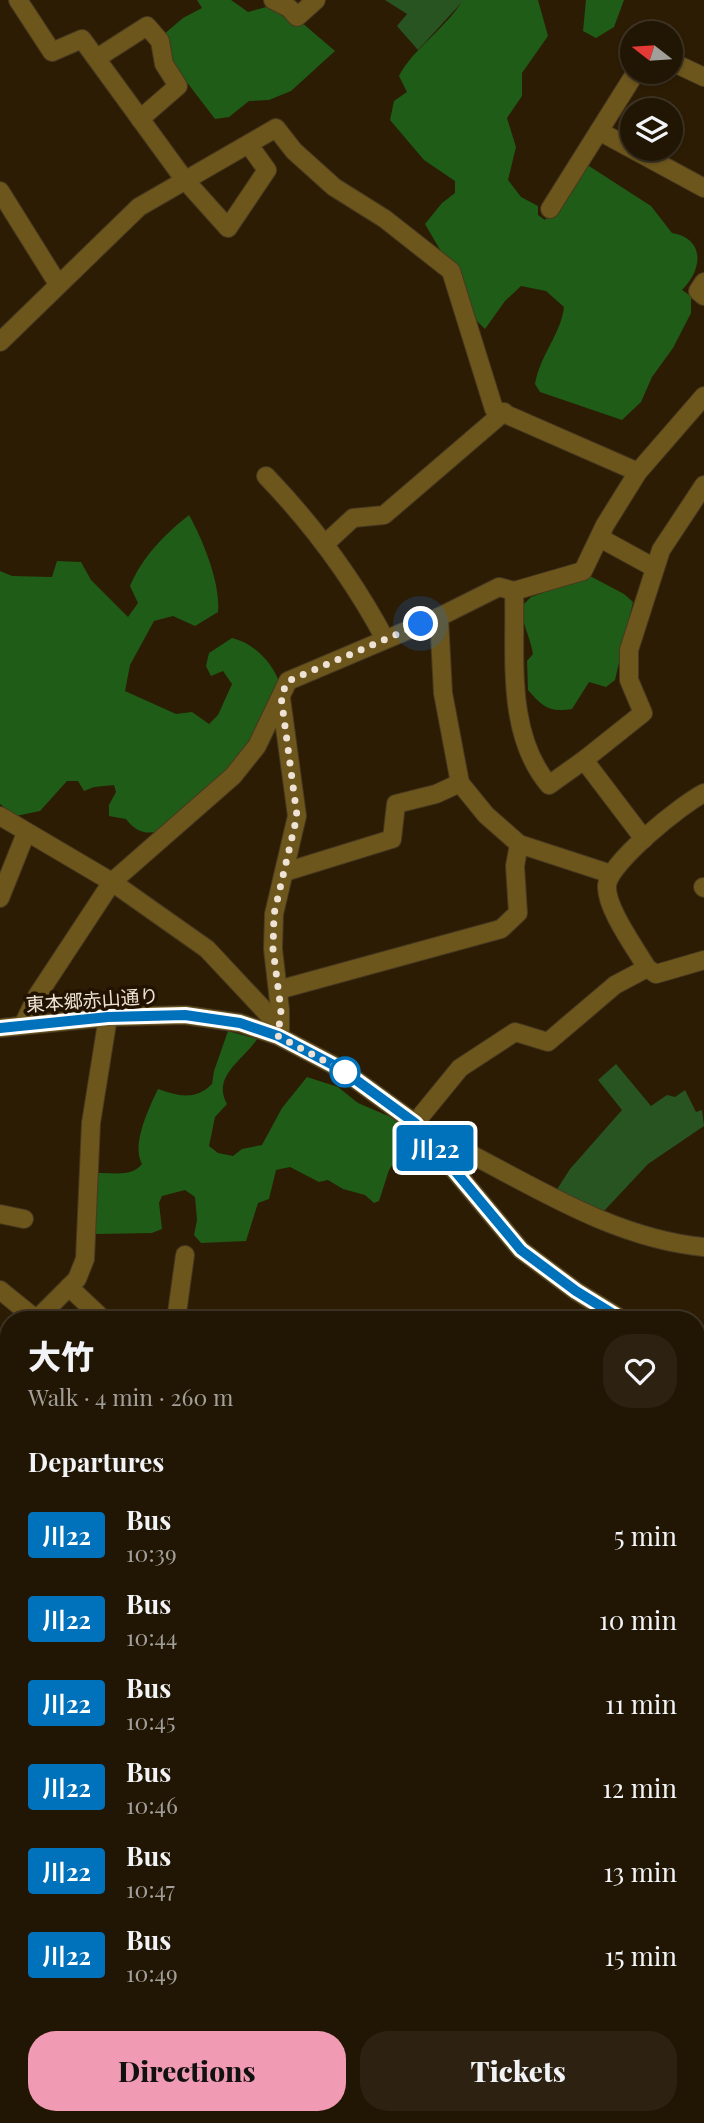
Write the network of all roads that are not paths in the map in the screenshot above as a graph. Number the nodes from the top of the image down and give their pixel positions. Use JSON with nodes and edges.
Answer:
{"nodes":[{"id":1,"x":8,"y":0,"type":"edge"},
{"id":2,"x":18,"y":0,"type":"edge"},
{"id":3,"x":273,"y":0,"type":"edge"},
{"id":4,"x":316,"y":0,"type":"edge"},
{"id":5,"x":0,"y":4,"type":"edge"},
{"id":6,"x":97,"y":58,"type":"junction"},
{"id":7,"x":683,"y":67,"type":"edge"},
{"id":8,"x":704,"y":77,"type":"edge"},
{"id":9,"x":628,"y":84,"type":"edge"},
{"id":10,"x":140,"y":119,"type":"junction"},
{"id":11,"x":599,"y":131,"type":"junction"},
{"id":12,"x":249,"y":145,"type":"junction"},
{"id":13,"x":184,"y":179,"type":"junction"},
{"id":14,"x":704,"y":188,"type":"edge"},
{"id":15,"x":0,"y":191,"type":"edge"},
{"id":16,"x":550,"y":209,"type":"dead end"},
{"id":17,"x":704,"y":282,"type":"edge"},
{"id":18,"x":58,"y":284,"type":"junction"},
{"id":19,"x":704,"y":296,"type":"edge"},
{"id":20,"x":0,"y":342,"type":"edge"},
{"id":21,"x":704,"y":396,"type":"edge"},
{"id":22,"x":504,"y":412,"type":"junction"},
{"id":23,"x":638,"y":472,"type":"junction"},
{"id":24,"x":266,"y":476,"type":"dead end"},
{"id":25,"x":704,"y":485,"type":"edge"},
{"id":26,"x":600,"y":538,"type":"junction"},
{"id":27,"x":326,"y":543,"type":"junction"},
{"id":28,"x":653,"y":567,"type":"junction"},
{"id":29,"x":514,"y":591,"type":"junction"},
{"id":30,"x":439,"y":617,"type":"junction"},
{"id":31,"x":385,"y":639,"type":"junction"},
{"id":32,"x":281,"y":696,"type":"junction"},
{"id":33,"x":584,"y":760,"type":"junction"},
{"id":34,"x":460,"y":783,"type":"junction"},
{"id":35,"x":704,"y":793,"type":"edge"},
{"id":36,"x":0,"y":816,"type":"edge"},
{"id":37,"x":26,"y":834,"type":"junction"},
{"id":38,"x":644,"y":839,"type":"junction"},
{"id":39,"x":519,"y":844,"type":"junction"},
{"id":40,"x":285,"y":872,"type":"junction"},
{"id":41,"x":611,"y":874,"type":"junction"},
{"id":42,"x":112,"y":882,"type":"junction"},
{"id":43,"x":0,"y":898,"type":"edge"},
{"id":44,"x":704,"y":960,"type":"edge"},
{"id":45,"x":647,"y":968,"type":"junction"},
{"id":46,"x":278,"y":990,"type":"junction"},
{"id":47,"x":108,"y":1017,"type":"junction"},
{"id":48,"x":23,"y":1025,"type":"junction"},
{"id":49,"x":0,"y":1028,"type":"edge"},
{"id":50,"x":279,"y":1031,"type":"junction"},
{"id":51,"x":420,"y":1129,"type":"junction"},
{"id":52,"x":0,"y":1214,"type":"edge"},
{"id":53,"x":24,"y":1219,"type":"dead end"},
{"id":54,"x":704,"y":1247,"type":"edge"},
{"id":55,"x":185,"y":1255,"type":"dead end"},
{"id":56,"x":69,"y":1287,"type":"junction"},
{"id":57,"x":0,"y":1290,"type":"edge"},
{"id":58,"x":27,"y":1311,"type":"edge"},
{"id":59,"x":45,"y":1311,"type":"edge"},
{"id":60,"x":94,"y":1311,"type":"edge"},
{"id":61,"x":177,"y":1311,"type":"edge"},
{"id":62,"x":609,"y":1311,"type":"edge"}],
"edges":[{"from":1,"to":5,"type":"street"},
{"from":2,"to":6,"type":"street"},
{"from":3,"to":4,"type":"street"},
{"from":6,"to":10,"type":"street"},
{"from":6,"to":10,"type":"street"},
{"from":7,"to":8,"type":"street"},
{"from":9,"to":11,"type":"street"},
{"from":10,"to":13,"type":"street"},
{"from":11,"to":14,"type":"street"},
{"from":11,"to":16,"type":"street"},
{"from":12,"to":13,"type":"street"},
{"from":12,"to":13,"type":"street"},
{"from":12,"to":22,"type":"street"},
{"from":13,"to":18,"type":"street"},
{"from":15,"to":18,"type":"street"},
{"from":17,"to":19,"type":"street"},
{"from":18,"to":20,"type":"street"},
{"from":21,"to":23,"type":"street"},
{"from":22,"to":23,"type":"street"},
{"from":22,"to":27,"type":"street"},
{"from":23,"to":26,"type":"street"},
{"from":24,"to":27,"type":"street"},
{"from":25,"to":28,"type":"street"},
{"from":26,"to":28,"type":"street"},
{"from":26,"to":29,"type":"street"},
{"from":27,"to":31,"type":"street"},
{"from":28,"to":33,"type":"street"},
{"from":29,"to":30,"type":"street"},
{"from":29,"to":33,"type":"street"},
{"from":30,"to":31,"type":"street"},
{"from":30,"to":34,"type":"street"},
{"from":31,"to":32,"type":"street"},
{"from":32,"to":40,"type":"street"},
{"from":32,"to":42,"type":"street"},
{"from":33,"to":38,"type":"street"},
{"from":34,"to":39,"type":"street"},
{"from":34,"to":40,"type":"street"},
{"from":35,"to":38,"type":"street"},
{"from":36,"to":37,"type":"street"},
{"from":37,"to":42,"type":"street"},
{"from":37,"to":43,"type":"street"},
{"from":38,"to":41,"type":"street"},
{"from":39,"to":41,"type":"street"},
{"from":39,"to":46,"type":"street"},
{"from":40,"to":46,"type":"street"},
{"from":41,"to":45,"type":"street"},
{"from":42,"to":48,"type":"street"},
{"from":42,"to":50,"type":"street"},
{"from":44,"to":45,"type":"street"},
{"from":45,"to":51,"type":"street"},
{"from":46,"to":50,"type":"street"},
{"from":47,"to":48,"type":"street","name":"東本郷赤山通り"},
{"from":47,"to":50,"type":"street","name":"東本郷赤山通り"},
{"from":47,"to":56,"type":"street"},
{"from":48,"to":49,"type":"street","name":"東本郷赤山通り"},
{"from":50,"to":51,"type":"street","name":"東本郷赤山通り"},
{"from":51,"to":54,"type":"street"},
{"from":51,"to":62,"type":"street","name":"東本郷赤山通り"},
{"from":52,"to":53,"type":"street"},
{"from":55,"to":61,"type":"street"},
{"from":56,"to":59,"type":"street"},
{"from":56,"to":60,"type":"street"},
{"from":57,"to":58,"type":"street"}]}
